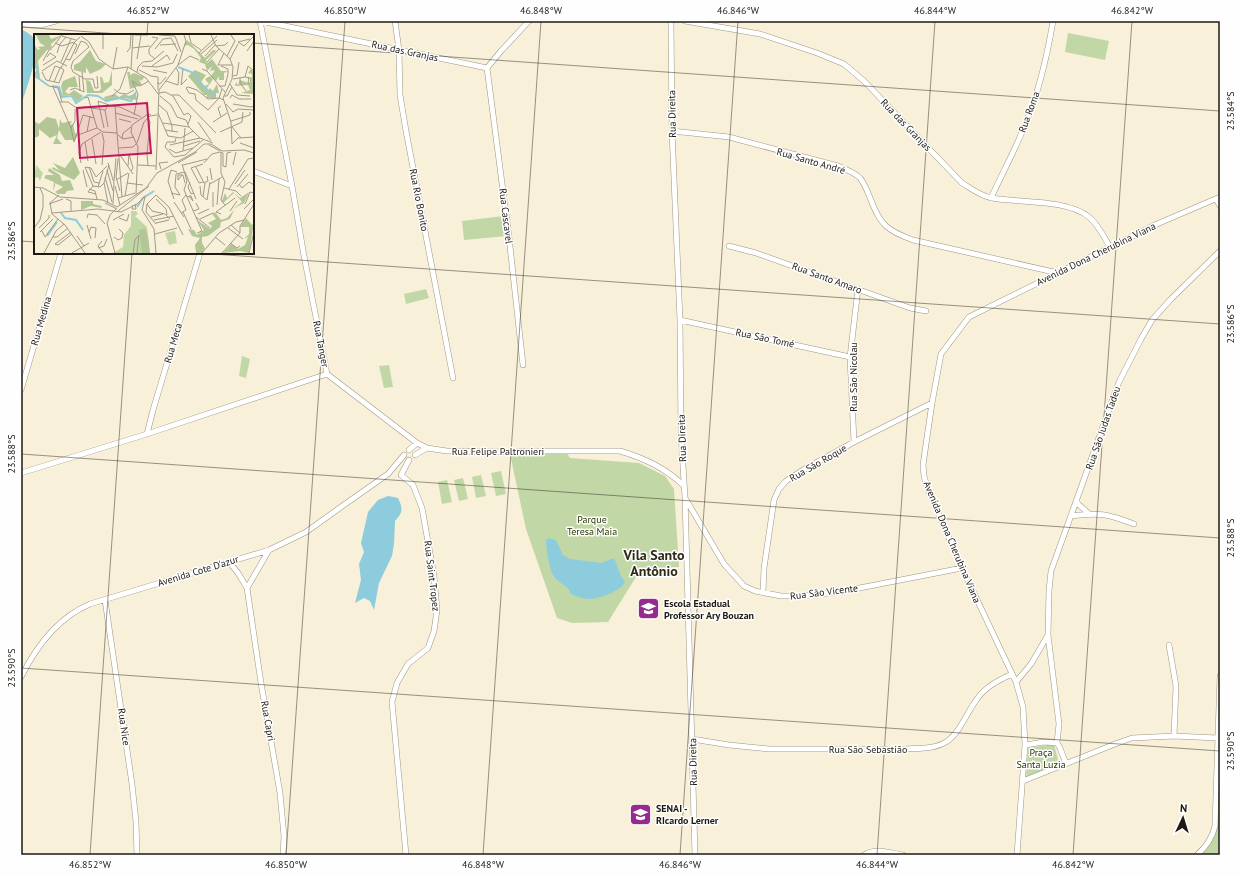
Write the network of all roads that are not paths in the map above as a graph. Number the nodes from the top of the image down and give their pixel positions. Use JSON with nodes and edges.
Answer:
{"nodes":[{"id":1,"x":56,"y":21,"type":"edge"},
{"id":2,"x":261,"y":21,"type":"edge"},
{"id":3,"x":395,"y":21,"type":"edge"},
{"id":4,"x":529,"y":21,"type":"edge"},
{"id":5,"x":671,"y":21,"type":"edge"},
{"id":6,"x":685,"y":21,"type":"edge"},
{"id":7,"x":1053,"y":21,"type":"edge"},
{"id":8,"x":21,"y":24,"type":"edge"},
{"id":9,"x":399,"y":50,"type":"junction"},
{"id":10,"x":487,"y":68,"type":"junction"},
{"id":11,"x":672,"y":131,"type":"junction"},
{"id":12,"x":254,"y":170,"type":"edge"},
{"id":13,"x":292,"y":186,"type":"junction"},
{"id":14,"x":991,"y":198,"type":"junction"},
{"id":15,"x":1218,"y":198,"type":"edge"},
{"id":16,"x":1220,"y":206,"type":"edge"},
{"id":17,"x":729,"y":246,"type":"dead end"},
{"id":18,"x":1110,"y":247,"type":"junction"},
{"id":19,"x":1220,"y":251,"type":"edge"},
{"id":20,"x":61,"y":254,"type":"edge"},
{"id":21,"x":200,"y":254,"type":"edge"},
{"id":22,"x":1058,"y":273,"type":"junction"},
{"id":23,"x":858,"y":289,"type":"junction"},
{"id":24,"x":926,"y":311,"type":"dead end"},
{"id":25,"x":680,"y":320,"type":"junction"},
{"id":26,"x":850,"y":357,"type":"junction"},
{"id":27,"x":523,"y":365,"type":"dead end"},
{"id":28,"x":327,"y":374,"type":"junction"},
{"id":29,"x":453,"y":378,"type":"dead end"},
{"id":30,"x":21,"y":390,"type":"edge"},
{"id":31,"x":932,"y":403,"type":"junction"},
{"id":32,"x":147,"y":434,"type":"junction"},
{"id":33,"x":854,"y":442,"type":"junction"},
{"id":34,"x":417,"y":443,"type":"junction"},
{"id":35,"x":427,"y":448,"type":"junction"},
{"id":36,"x":409,"y":450,"type":"dead end"},
{"id":37,"x":415,"y":455,"type":"dead end"},
{"id":38,"x":404,"y":456,"type":"dead end"},
{"id":39,"x":409,"y":460,"type":"dead end"},
{"id":40,"x":21,"y":473,"type":"edge"},
{"id":41,"x":684,"y":486,"type":"junction"},
{"id":42,"x":684,"y":497,"type":"junction"},
{"id":43,"x":1076,"y":502,"type":"junction"},
{"id":44,"x":1088,"y":513,"type":"junction"},
{"id":45,"x":1071,"y":516,"type":"junction"},
{"id":46,"x":1134,"y":524,"type":"dead end"},
{"id":47,"x":269,"y":550,"type":"junction"},
{"id":48,"x":229,"y":562,"type":"junction"},
{"id":49,"x":962,"y":568,"type":"junction"},
{"id":50,"x":246,"y":588,"type":"junction"},
{"id":51,"x":763,"y":592,"type":"junction"},
{"id":52,"x":105,"y":600,"type":"junction"},
{"id":53,"x":1048,"y":635,"type":"junction"},
{"id":54,"x":1169,"y":645,"type":"dead end"},
{"id":55,"x":1012,"y":674,"type":"junction"},
{"id":56,"x":1220,"y":676,"type":"edge"},
{"id":57,"x":21,"y":677,"type":"edge"},
{"id":58,"x":1016,"y":682,"type":"junction"},
{"id":59,"x":1174,"y":736,"type":"junction"},
{"id":60,"x":1218,"y":738,"type":"junction"},
{"id":61,"x":692,"y":739,"type":"junction"},
{"id":62,"x":1057,"y":743,"type":"junction"},
{"id":63,"x":1025,"y":745,"type":"junction"},
{"id":64,"x":1066,"y":764,"type":"junction"},
{"id":65,"x":1023,"y":780,"type":"junction"},
{"id":66,"x":137,"y":855,"type":"edge"},
{"id":67,"x":283,"y":855,"type":"edge"},
{"id":68,"x":406,"y":855,"type":"edge"},
{"id":69,"x":695,"y":855,"type":"edge"},
{"id":70,"x":864,"y":855,"type":"edge"},
{"id":71,"x":903,"y":855,"type":"edge"},
{"id":72,"x":1017,"y":855,"type":"edge"},
{"id":73,"x":1197,"y":855,"type":"edge"}],
"edges":[{"from":1,"to":8,"type":"street"},
{"from":2,"to":9,"type":"street","name":"Rua das Granjas"},
{"from":2,"to":13,"type":"street","name":"Rua Tanger"},
{"from":3,"to":9,"type":"street","name":"Rua Rio Bonito"},
{"from":4,"to":10,"type":"street"},
{"from":5,"to":11,"type":"street","name":"Rua Direita"},
{"from":6,"to":14,"type":"street","name":"Rua das Granjas"},
{"from":7,"to":14,"type":"street","name":"Rua Roma"},
{"from":9,"to":10,"type":"street","name":"Rua das Granjas"},
{"from":9,"to":29,"type":"street","name":"Rua Rio Bonito"},
{"from":10,"to":27,"type":"street","name":"Rua Cascavel"},
{"from":11,"to":22,"type":"street","name":"Rua Santo André"},
{"from":11,"to":25,"type":"street","name":"Rua Direita"},
{"from":12,"to":13,"type":"street"},
{"from":13,"to":28,"type":"street","name":"Rua Tanger"},
{"from":14,"to":18,"type":"street","name":"Rua das Granjas"},
{"from":15,"to":16,"type":"street"},
{"from":15,"to":18,"type":"street","name":"Avenida Dona Cherubina Viana"},
{"from":17,"to":23,"type":"street","name":"Rua Santo Amaro"},
{"from":18,"to":22,"type":"street","name":"Avenida Dona Cherubina Viana"},
{"from":19,"to":43,"type":"street","name":"Rua São Judas Tadeu"},
{"from":20,"to":30,"type":"street","name":"Rua Medina"},
{"from":21,"to":32,"type":"street","name":"Rua Meca"},
{"from":22,"to":31,"type":"street","name":"Avenida Dona Cherubina Viana"},
{"from":23,"to":24,"type":"street","name":"Rua Santo Amaro"},
{"from":23,"to":26,"type":"street","name":"Rua São Nicolau"},
{"from":25,"to":26,"type":"street","name":"Rua São Tomé"},
{"from":25,"to":41,"type":"street","name":"Rua Direita"},
{"from":26,"to":33,"type":"street","name":"Rua São Nicolau"},
{"from":28,"to":32,"type":"street","name":"Rua Tanger"},
{"from":28,"to":34,"type":"street","name":"Rua Felipe Paltronieri"},
{"from":31,"to":33,"type":"street","name":"Rua São Roque"},
{"from":31,"to":49,"type":"street","name":"Avenida Dona Cherubina Viana"},
{"from":32,"to":40,"type":"street","name":"Rua Tanger"},
{"from":33,"to":51,"type":"street","name":"Rua São Roque"},
{"from":34,"to":35,"type":"street","name":"Rua Felipe Paltronieri"},
{"from":34,"to":36,"type":"street"},
{"from":35,"to":37,"type":"street"},
{"from":35,"to":41,"type":"street","name":"Rua Felipe Paltronieri"},
{"from":38,"to":47,"type":"street","name":"Avenida Cote D'azur"},
{"from":39,"to":68,"type":"street","name":"Rua Saint Tropez"},
{"from":41,"to":42,"type":"street","name":"Rua Direita"},
{"from":42,"to":51,"type":"street","name":"Rua São Vicente"},
{"from":42,"to":61,"type":"street","name":"Rua Direita"},
{"from":43,"to":44,"type":"street"},
{"from":43,"to":45,"type":"street","name":"Rua São Judas Tadeu"},
{"from":44,"to":45,"type":"street"},
{"from":44,"to":46,"type":"street"},
{"from":45,"to":53,"type":"street","name":"Rua São Judas Tadeu"},
{"from":47,"to":48,"type":"street","name":"Avenida Cote D'azur"},
{"from":47,"to":50,"type":"street"},
{"from":48,"to":50,"type":"street"},
{"from":48,"to":52,"type":"street","name":"Avenida Cote D'azur"},
{"from":49,"to":51,"type":"street","name":"Rua São Vicente"},
{"from":49,"to":55,"type":"street","name":"Avenida Dona Cherubina Viana"},
{"from":50,"to":67,"type":"street","name":"Rua Capri"},
{"from":52,"to":57,"type":"street","name":"Avenida Cote D'azur"},
{"from":52,"to":66,"type":"street","name":"Rua Nice"},
{"from":53,"to":58,"type":"street","name":"Rua São Judas Tadeu"},
{"from":53,"to":62,"type":"street","name":"Rua São Judas Tadeu"},
{"from":54,"to":59,"type":"street"},
{"from":55,"to":58,"type":"street","name":"Avenida Dona Cherubina Viana"},
{"from":55,"to":61,"type":"street","name":"Rua São Sebastião"},
{"from":56,"to":60,"type":"street"},
{"from":58,"to":63,"type":"street","name":"Avenida Dona Cherubina Viana"},
{"from":59,"to":60,"type":"street"},
{"from":59,"to":64,"type":"street"},
{"from":60,"to":73,"type":"street"},
{"from":61,"to":69,"type":"street","name":"Rua Direita"},
{"from":62,"to":63,"type":"street"},
{"from":62,"to":64,"type":"street"},
{"from":63,"to":65,"type":"street","name":"Avenida Dona Cherubina Viana"},
{"from":64,"to":65,"type":"street"},
{"from":65,"to":72,"type":"street","name":"Avenida Dona Cherubina Viana"},
{"from":70,"to":71,"type":"street"}]}
